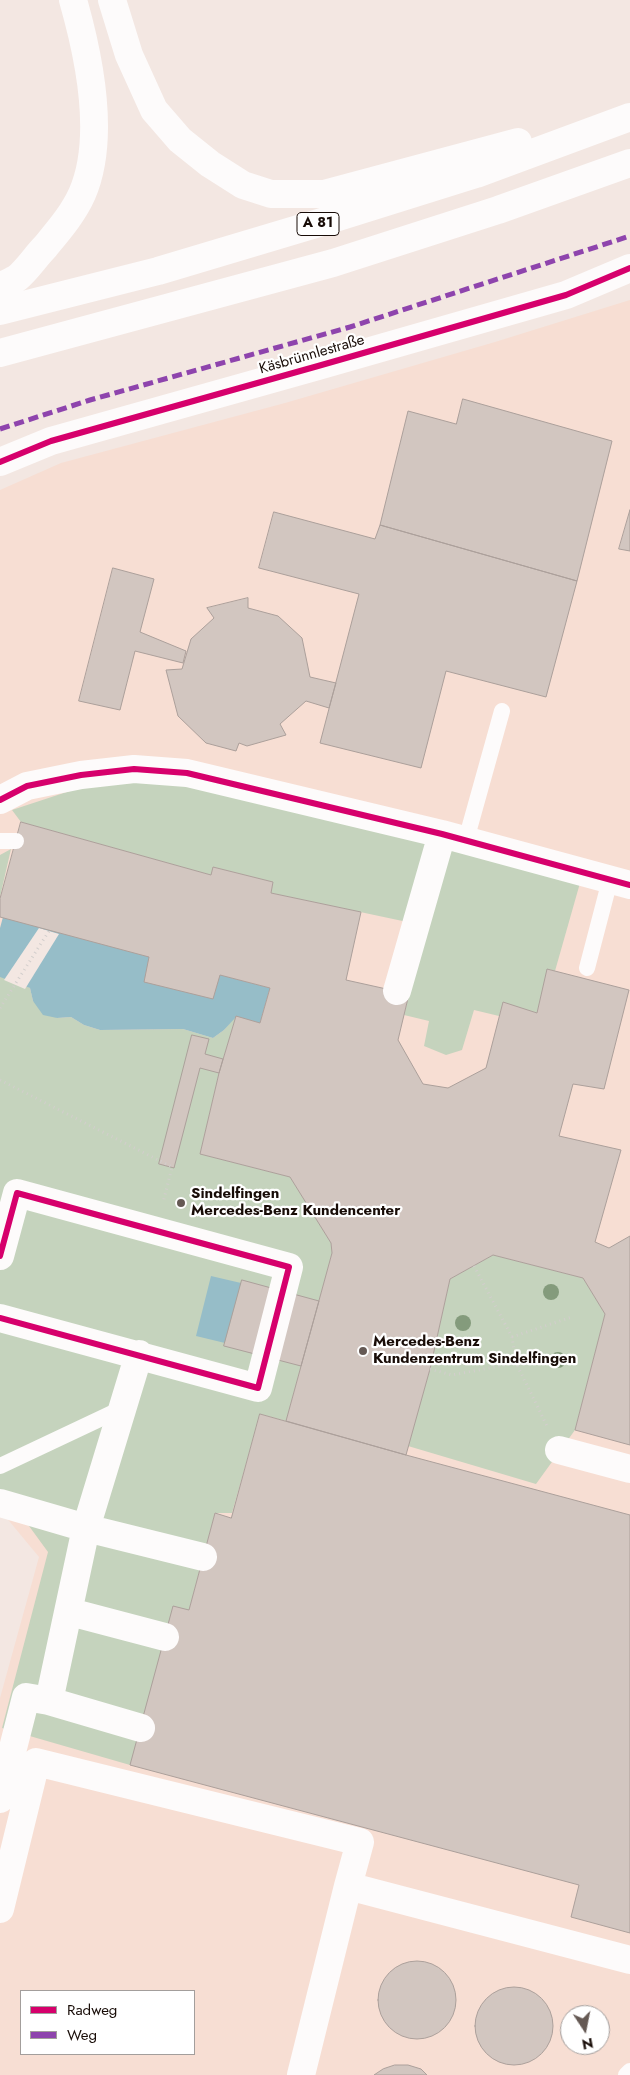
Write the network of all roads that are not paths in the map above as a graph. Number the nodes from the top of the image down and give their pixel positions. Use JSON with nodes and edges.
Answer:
{"nodes":[{"id":1,"x":73,"y":0,"type":"edge"},
{"id":2,"x":112,"y":0,"type":"edge"},
{"id":3,"x":630,"y":111,"type":"edge"},
{"id":4,"x":630,"y":117,"type":"edge"},
{"id":5,"x":630,"y":163,"type":"edge"},
{"id":6,"x":630,"y":268,"type":"edge"},
{"id":7,"x":0,"y":287,"type":"edge"},
{"id":8,"x":0,"y":311,"type":"edge"},
{"id":9,"x":0,"y":353,"type":"edge"},
{"id":10,"x":0,"y":462,"type":"edge"},
{"id":11,"x":502,"y":711,"type":"dead end"},
{"id":12,"x":0,"y":800,"type":"edge"},
{"id":13,"x":454,"y":837,"type":"junction"},
{"id":14,"x":620,"y":883,"type":"edge"},
{"id":15,"x":587,"y":968,"type":"dead end"},
{"id":16,"x":397,"y":991,"type":"dead end"},
{"id":17,"x":0,"y":1256,"type":"edge"},
{"id":18,"x":0,"y":1318,"type":"edge"},
{"id":19,"x":140,"y":1354,"type":"junction"},
{"id":20,"x":123,"y":1408,"type":"junction"},
{"id":21,"x":559,"y":1450,"type":"road end"},
{"id":22,"x":0,"y":1466,"type":"edge"},
{"id":23,"x":630,"y":1469,"type":"edge"},
{"id":24,"x":0,"y":1503,"type":"edge"},
{"id":25,"x":86,"y":1528,"type":"junction"},
{"id":26,"x":203,"y":1557,"type":"dead end"},
{"id":27,"x":70,"y":1612,"type":"junction"},
{"id":28,"x":165,"y":1637,"type":"dead end"},
{"id":29,"x":50,"y":1701,"type":"junction"},
{"id":30,"x":140,"y":1728,"type":"dead end"},
{"id":31,"x":0,"y":1799,"type":"edge"},
{"id":32,"x":348,"y":1886,"type":"junction"},
{"id":33,"x":0,"y":1909,"type":"edge"},
{"id":34,"x":630,"y":1960,"type":"edge"},
{"id":35,"x":630,"y":2071,"type":"edge"},
{"id":36,"x":301,"y":2075,"type":"edge"},
{"id":37,"x":626,"y":2075,"type":"edge"}],
"edges":[{"from":1,"to":7,"type":"main road"},
{"from":2,"to":3,"type":"main road"},
{"from":4,"to":8,"type":"main road","number":"A 81"},
{"from":5,"to":9,"type":"main road"},
{"from":6,"to":10,"type":"main road","name":"Käsbrünnlestraße"},
{"from":11,"to":13,"type":"lane"},
{"from":12,"to":13,"type":"main road"},
{"from":13,"to":14,"type":"main road"},
{"from":13,"to":16,"type":"main road"},
{"from":14,"to":15,"type":"lane"},
{"from":17,"to":19,"type":"main road"},
{"from":18,"to":19,"type":"main road"},
{"from":19,"to":20,"type":"main road"},
{"from":20,"to":22,"type":"lane"},
{"from":20,"to":25,"type":"main road"},
{"from":21,"to":23,"type":"main road"},
{"from":24,"to":25,"type":"main road"},
{"from":25,"to":26,"type":"main road"},
{"from":25,"to":27,"type":"main road"},
{"from":27,"to":28,"type":"main road"},
{"from":27,"to":29,"type":"main road"},
{"from":29,"to":30,"type":"main road"},
{"from":29,"to":31,"type":"main road"},
{"from":32,"to":33,"type":"main road"},
{"from":32,"to":34,"type":"main road"},
{"from":32,"to":36,"type":"main road"},
{"from":35,"to":37,"type":"lane"}]}
